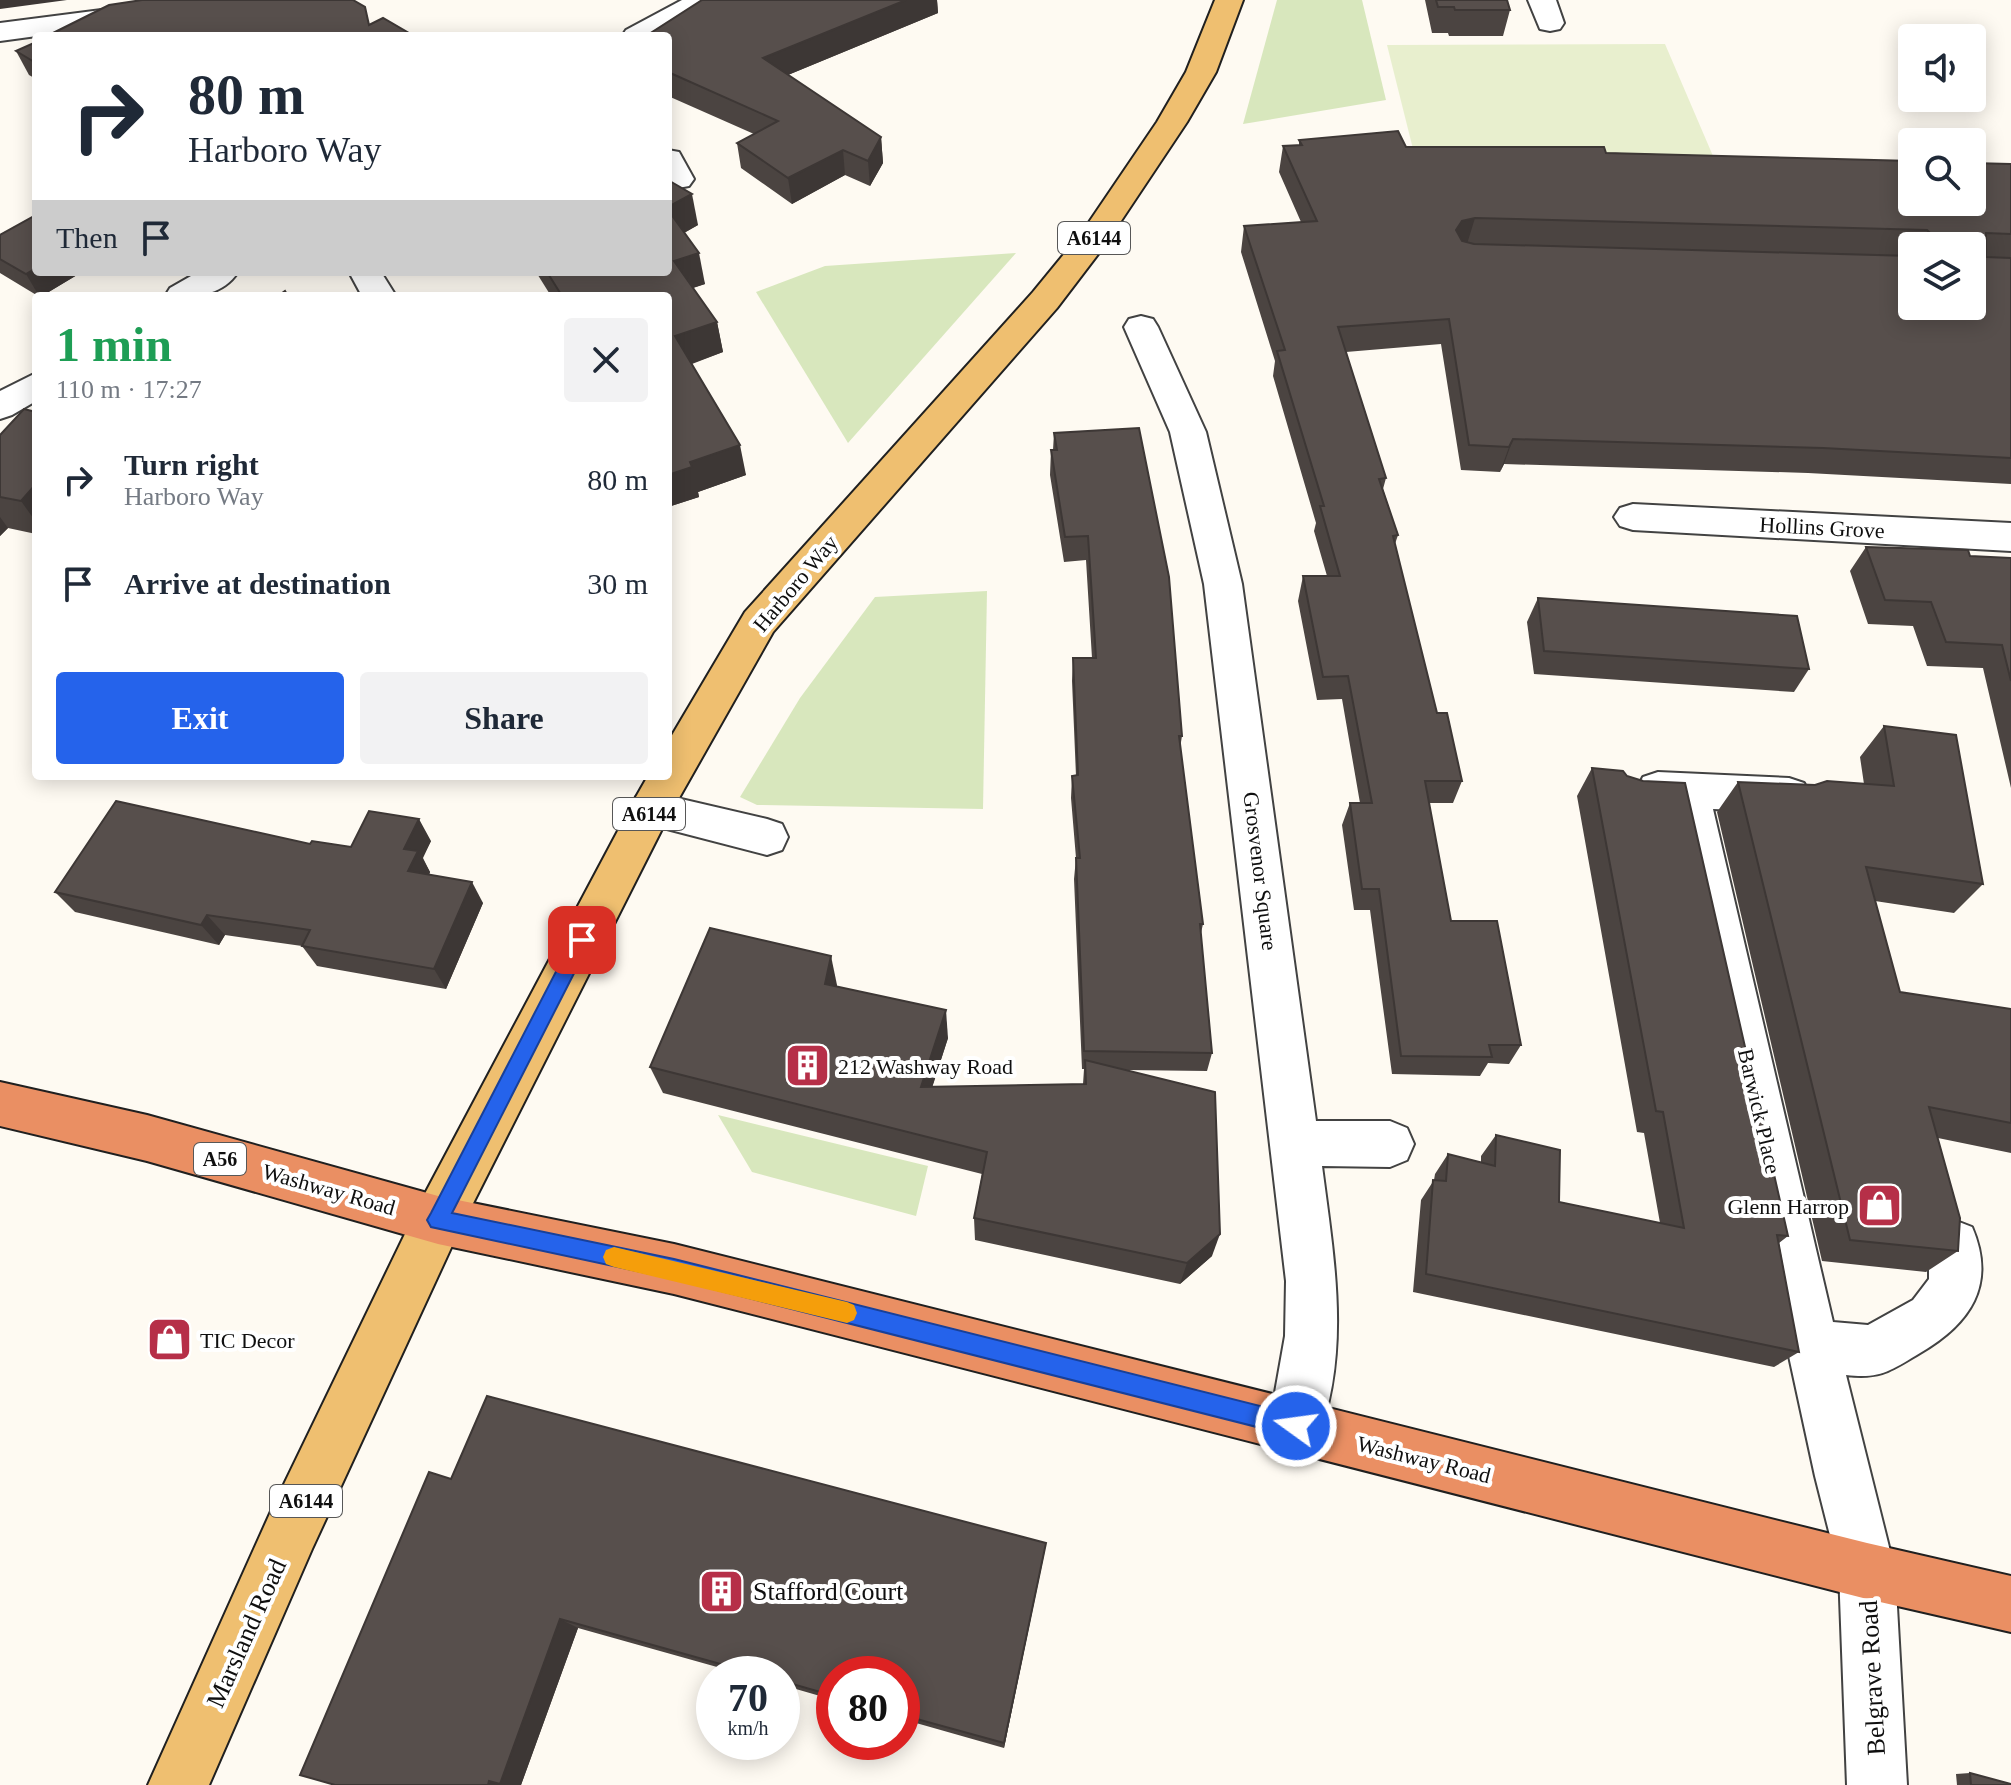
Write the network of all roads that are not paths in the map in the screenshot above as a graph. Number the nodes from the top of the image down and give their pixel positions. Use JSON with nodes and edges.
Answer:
{"nodes":[{"id":1,"x":243,"y":0,"type":"edge"},
{"id":2,"x":703,"y":0,"type":"edge"},
{"id":3,"x":1229,"y":0,"type":"edge"},
{"id":4,"x":0,"y":32,"type":"edge"},
{"id":5,"x":643,"y":32,"type":"edge"},
{"id":6,"x":215,"y":276,"type":"edge"},
{"id":7,"x":189,"y":292,"type":"edge"},
{"id":8,"x":1141,"y":327,"type":"dead end"},
{"id":9,"x":32,"y":388,"type":"edge"},
{"id":10,"x":1,"y":407,"type":"edge"},
{"id":11,"x":32,"y":416,"type":"edge"},
{"id":12,"x":1633,"y":517,"type":"dead end"},
{"id":13,"x":2011,"y":537,"type":"edge"},
{"id":14,"x":672,"y":773,"type":"edge"},
{"id":15,"x":668,"y":780,"type":"edge"},
{"id":16,"x":1627,"y":788,"type":"edge"},
{"id":17,"x":1688,"y":791,"type":"junction"},
{"id":18,"x":1792,"y":795,"type":"edge"},
{"id":19,"x":651,"y":809,"type":"junction"},
{"id":20,"x":767,"y":837,"type":"dead end"},
{"id":21,"x":0,"y":1104,"type":"edge"},
{"id":22,"x":1296,"y":1143,"type":"junction"},
{"id":23,"x":1390,"y":1144,"type":"dead end"},
{"id":24,"x":438,"y":1220,"type":"junction"},
{"id":25,"x":1954,"y":1244,"type":"edge"},
{"id":26,"x":1813,"y":1346,"type":"junction"},
{"id":27,"x":1296,"y":1426,"type":"junction"},
{"id":28,"x":1867,"y":1571,"type":"junction"},
{"id":29,"x":2011,"y":1604,"type":"edge"},
{"id":30,"x":178,"y":1785,"type":"edge"},
{"id":31,"x":1877,"y":1785,"type":"edge"}],
"edges":[{"from":1,"to":4,"type":"street"},
{"from":2,"to":5,"type":"street"},
{"from":3,"to":14,"type":"main road","name":"Harboro Way","number":"A6144"},
{"from":6,"to":7,"type":"street"},
{"from":8,"to":22,"type":"street","name":"Grosvenor Square"},
{"from":9,"to":10,"type":"street"},
{"from":10,"to":11,"type":"street"},
{"from":12,"to":13,"type":"street","name":"Hollins Grove"},
{"from":15,"to":19,"type":"main road","name":"Harboro Way","number":"A6144"},
{"from":16,"to":17,"type":"street"},
{"from":17,"to":18,"type":"street"},
{"from":17,"to":26,"type":"street","name":"Barwick Place"},
{"from":19,"to":20,"type":"street"},
{"from":19,"to":24,"type":"main road","name":"Harboro Way","number":"A6144"},
{"from":21,"to":24,"type":"highway","name":"Washway Road","number":"A56"},
{"from":22,"to":23,"type":"street"},
{"from":22,"to":27,"type":"street","name":"Grosvenor Square"},
{"from":24,"to":27,"type":"highway","name":"Washway Road","number":"A56"},
{"from":24,"to":30,"type":"main road","name":"Marsland Road","number":"A6144"},
{"from":25,"to":26,"type":"street"},
{"from":26,"to":28,"type":"street","name":"Barwick Place"},
{"from":27,"to":28,"type":"highway","name":"Washway Road","number":"A56"},
{"from":28,"to":29,"type":"highway","name":"Washway Road","number":"A56"},
{"from":28,"to":31,"type":"street","name":"Belgrave Road"}]}
